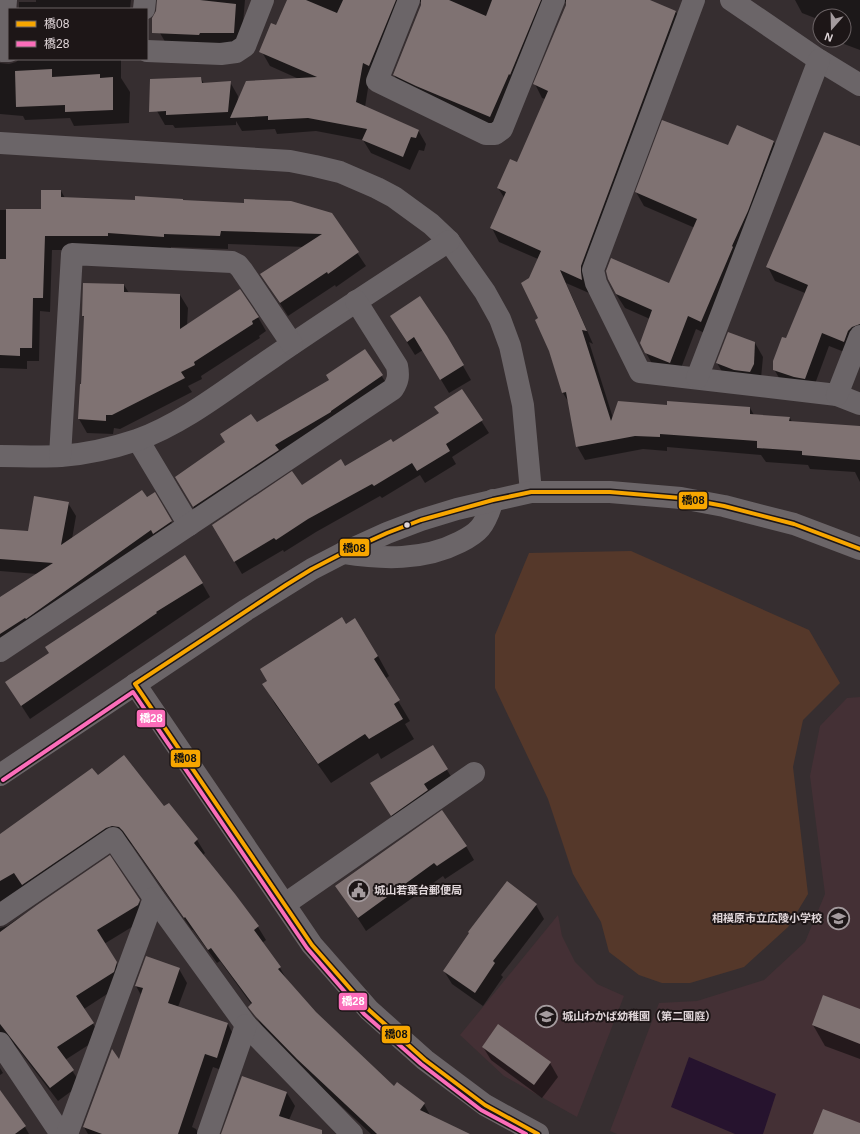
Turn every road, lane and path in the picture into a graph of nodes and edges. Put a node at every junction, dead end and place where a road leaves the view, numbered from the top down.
1 (6, 0) edge
2 (263, 0) edge
3 (409, 0) edge
4 (554, 0) edge
5 (694, 0) edge
6 (731, 0) edge
7 (759, 8) edge
8 (8, 51) edge
9 (148, 51) edge
10 (819, 60) junction
11 (860, 85) edge
12 (0, 143) edge
13 (449, 242) junction
14 (356, 302) junction
15 (860, 336) edge
16 (292, 344) junction
17 (697, 378) junction
18 (837, 395) junction
19 (860, 404) edge
20 (138, 440) junction
21 (0, 456) edge
22 (60, 456) junction
23 (531, 492) junction
24 (493, 500) junction
25 (189, 524) junction
26 (860, 549) edge
27 (343, 553) junction
28 (0, 651) edge
29 (135, 684) junction
30 (474, 773) dead end
31 (0, 775) edge
32 (154, 898) junction
33 (285, 904) junction
34 (0, 915) edge
35 (246, 1025) junction
36 (0, 1043) edge
37 (8, 1072) edge
38 (62, 1134) edge
39 (67, 1134) edge
40 (208, 1134) edge
41 (351, 1134) edge
42 (538, 1134) edge

1 - 8 street
2 - 9 street
3 - 4 street
5 - 17 street
6 - 7 street
7 - 10 street
10 - 11 street
10 - 17 street
12 - 13 street
13 - 14 street
13 - 23 street
14 - 16 street
14 - 25 street
15 - 18 street
16 - 20 street
16 - 22 street
17 - 18 street
18 - 19 street
20 - 22 street
20 - 25 street
21 - 22 street
23 - 24 street
23 - 26 street
24 - 27 street
24 - 27 street
25 - 28 street
27 - 29 street
29 - 31 street
29 - 33 street
30 - 33 street
32 - 34 street
32 - 35 street
32 - 39 street
33 - 42 street
35 - 40 street
35 - 41 street
36 - 37 street
37 - 38 street

